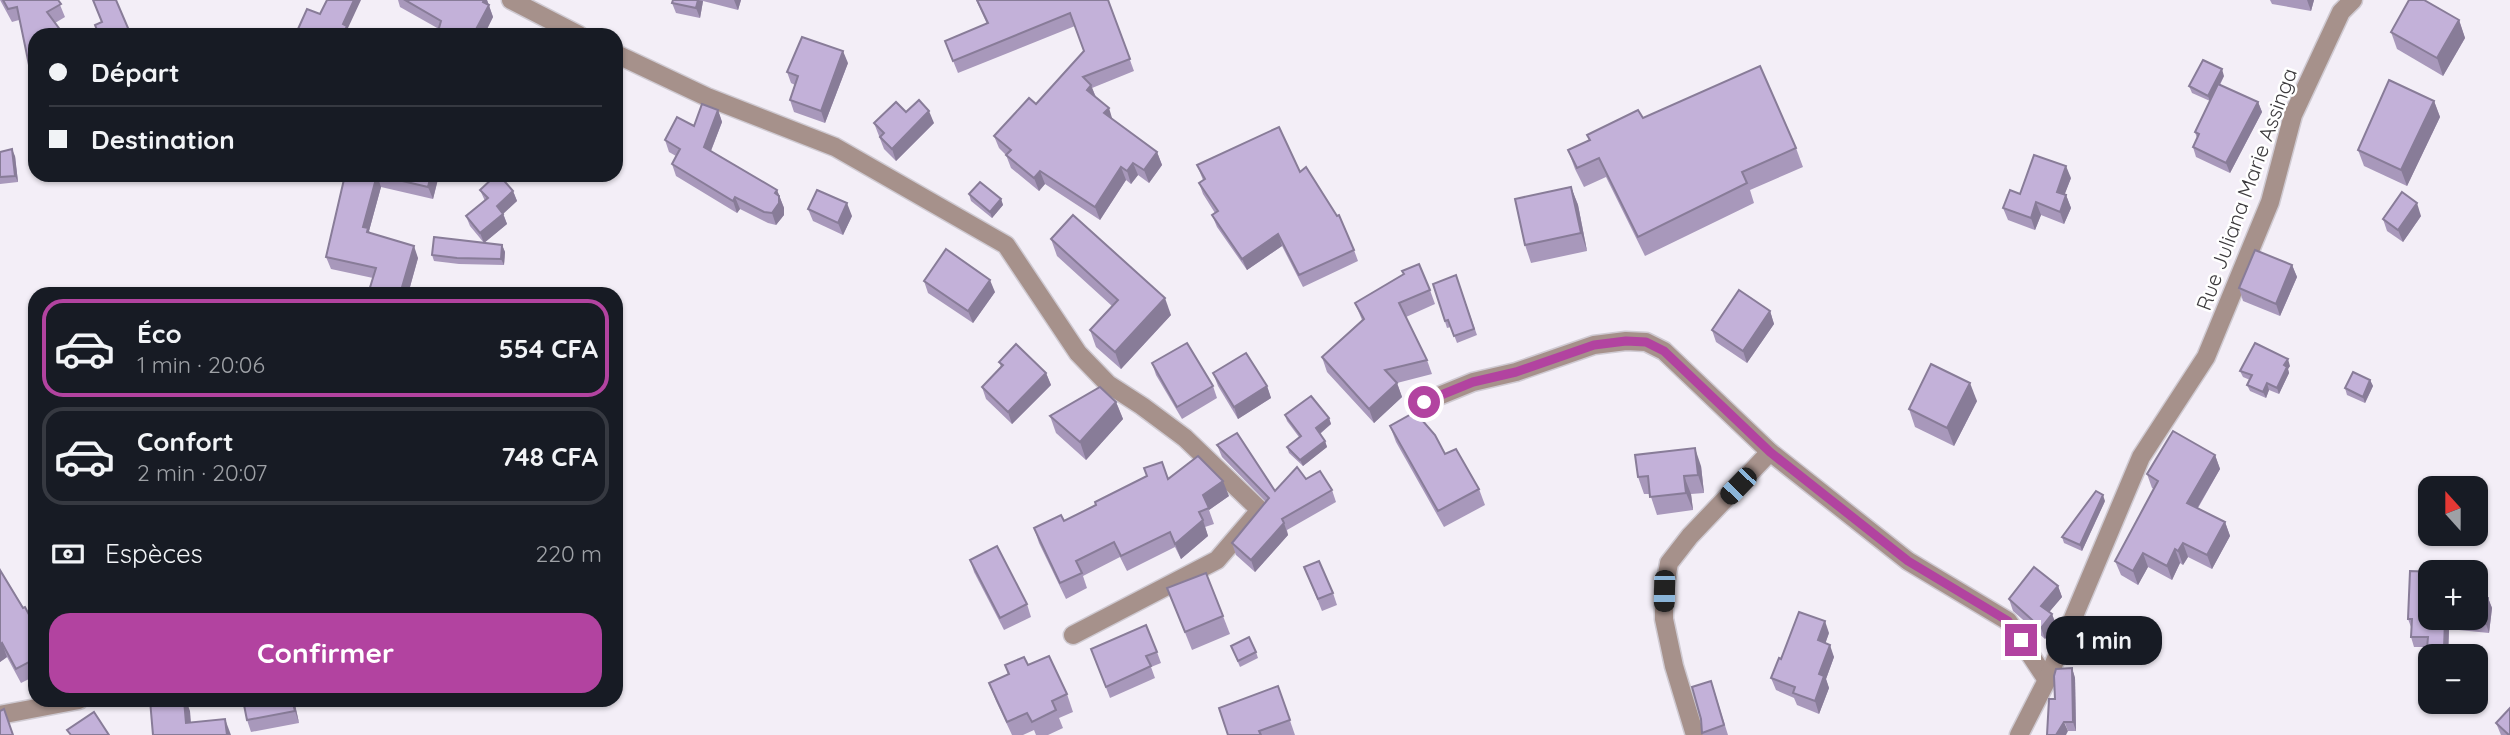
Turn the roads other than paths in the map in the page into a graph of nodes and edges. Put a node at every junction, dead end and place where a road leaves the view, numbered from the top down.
1 (511, 0) edge
2 (2353, 0) edge
3 (565, 28) edge
4 (623, 57) edge
5 (1424, 402) dead end
6 (1770, 452) junction
7 (1073, 635) dead end
8 (2047, 680) junction
9 (42, 707) edge
10 (0, 715) edge
11 (1695, 735) edge
12 (2019, 735) edge

1 - 3 street
2 - 8 street, Rue Juliana Marie Assinga
4 - 7 street
5 - 6 street
6 - 8 street
6 - 11 street
8 - 12 street, Rue Juliana Marie Assinga
9 - 10 street

